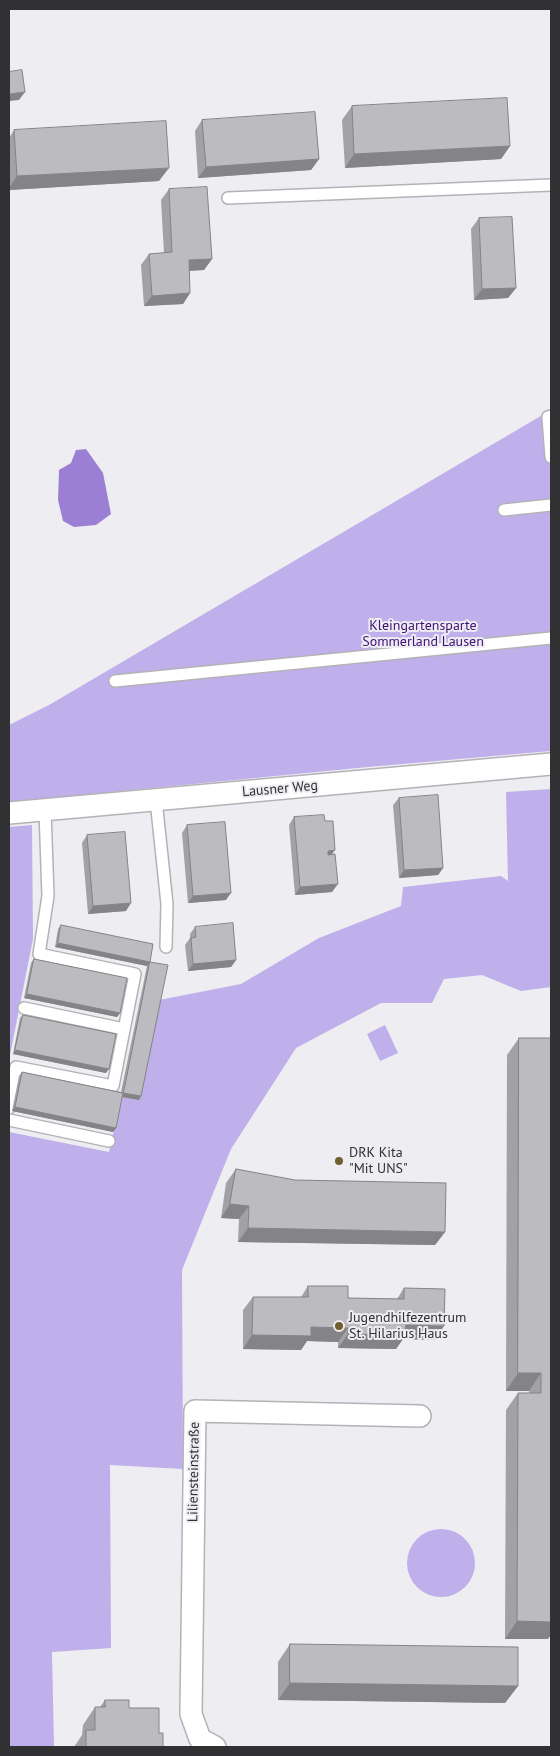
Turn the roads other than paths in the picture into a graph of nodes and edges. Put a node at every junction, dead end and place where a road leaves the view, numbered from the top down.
1 (551, 185) edge
2 (228, 198) dead end
3 (551, 416) edge
4 (551, 457) edge
5 (551, 505) edge
6 (504, 510) dead end
7 (551, 638) edge
8 (115, 681) dead end
9 (551, 764) edge
10 (156, 800) junction
11 (45, 810) junction
12 (9, 813) edge
13 (166, 947) dead end
14 (24, 1008) dead end
15 (124, 1029) junction
16 (9, 1108) edge
17 (9, 1120) edge
18 (109, 1140) dead end
19 (420, 1416) dead end
20 (215, 1747) edge

1 - 2 lane
3 - 4 lane
5 - 6 lane
7 - 8 lane
9 - 10 street, Lausner Weg
10 - 11 street, Lausner Weg
10 - 13 lane
11 - 12 street, Lausner Weg
11 - 15 lane
14 - 15 lane
15 - 16 lane
17 - 18 lane
19 - 20 street, Liliensteinstraße

